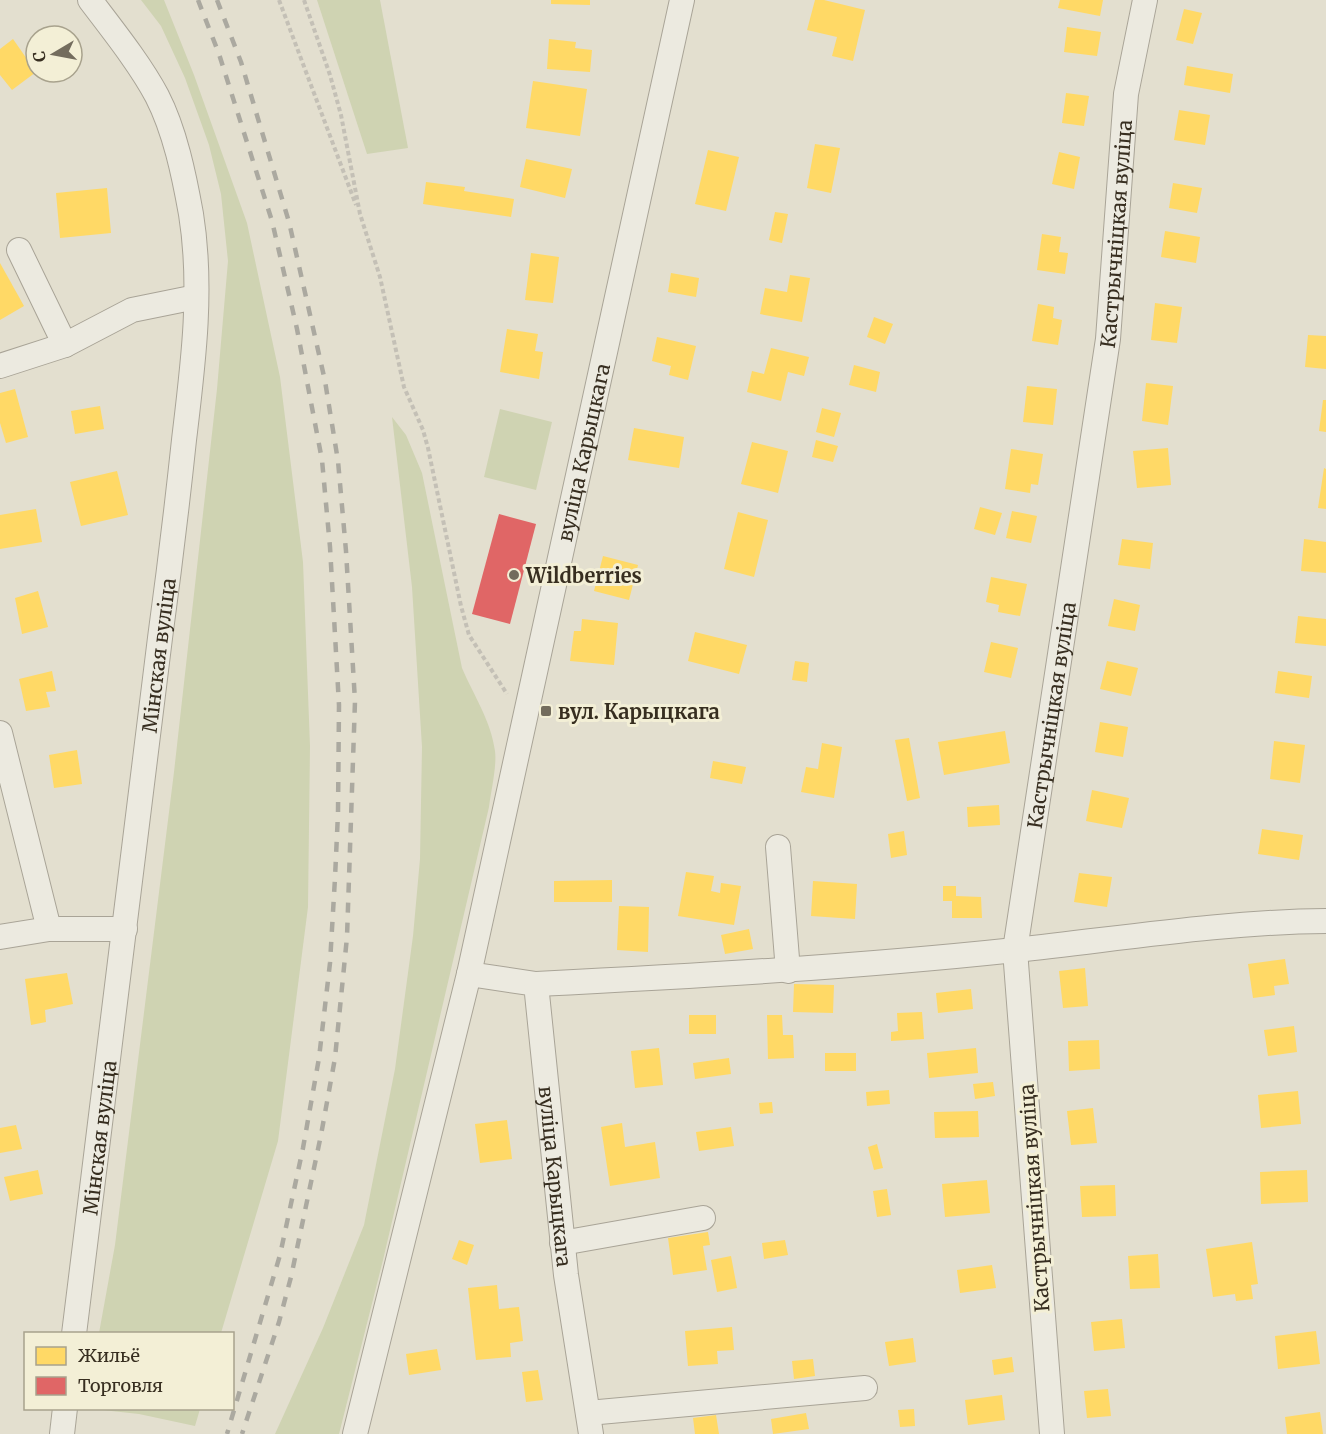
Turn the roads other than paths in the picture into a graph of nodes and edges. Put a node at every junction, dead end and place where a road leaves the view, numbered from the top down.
1 (90, 0) edge
2 (682, 0) edge
3 (1145, 0) edge
4 (19, 250) dead end
5 (196, 297) junction
6 (65, 345) junction
7 (0, 366) edge
8 (0, 733) edge
9 (778, 847) dead end
10 (1326, 921) edge
11 (49, 929) junction
12 (125, 929) junction
13 (0, 937) edge
14 (1015, 950) junction
15 (788, 971) junction
16 (469, 974) junction
17 (536, 984) junction
18 (703, 1218) dead end
19 (562, 1243) junction
20 (74, 1332) edge
21 (865, 1388) dead end
22 (65, 1410) edge
23 (589, 1423) edge
24 (62, 1434) edge
25 (355, 1434) edge
26 (1052, 1434) edge

1 - 5 street, Мінская вуліца
2 - 16 street, вуліца Карыцкага
3 - 14 street, Кастрычніцкая вуліца
4 - 6 street
5 - 6 street
5 - 12 street, Мінская вуліца
6 - 7 street
8 - 11 street
9 - 15 street
10 - 14 street
11 - 12 street
11 - 13 street
12 - 20 street, Мінская вуліца
14 - 15 street
14 - 26 street, Кастрычніцкая вуліца
15 - 17 street
16 - 17 street
16 - 25 street, вуліца Карыцкага
17 - 19 street, вуліца Карыцкага
18 - 19 street
19 - 23 street, вуліца Карыцкага
21 - 23 street
22 - 24 street

